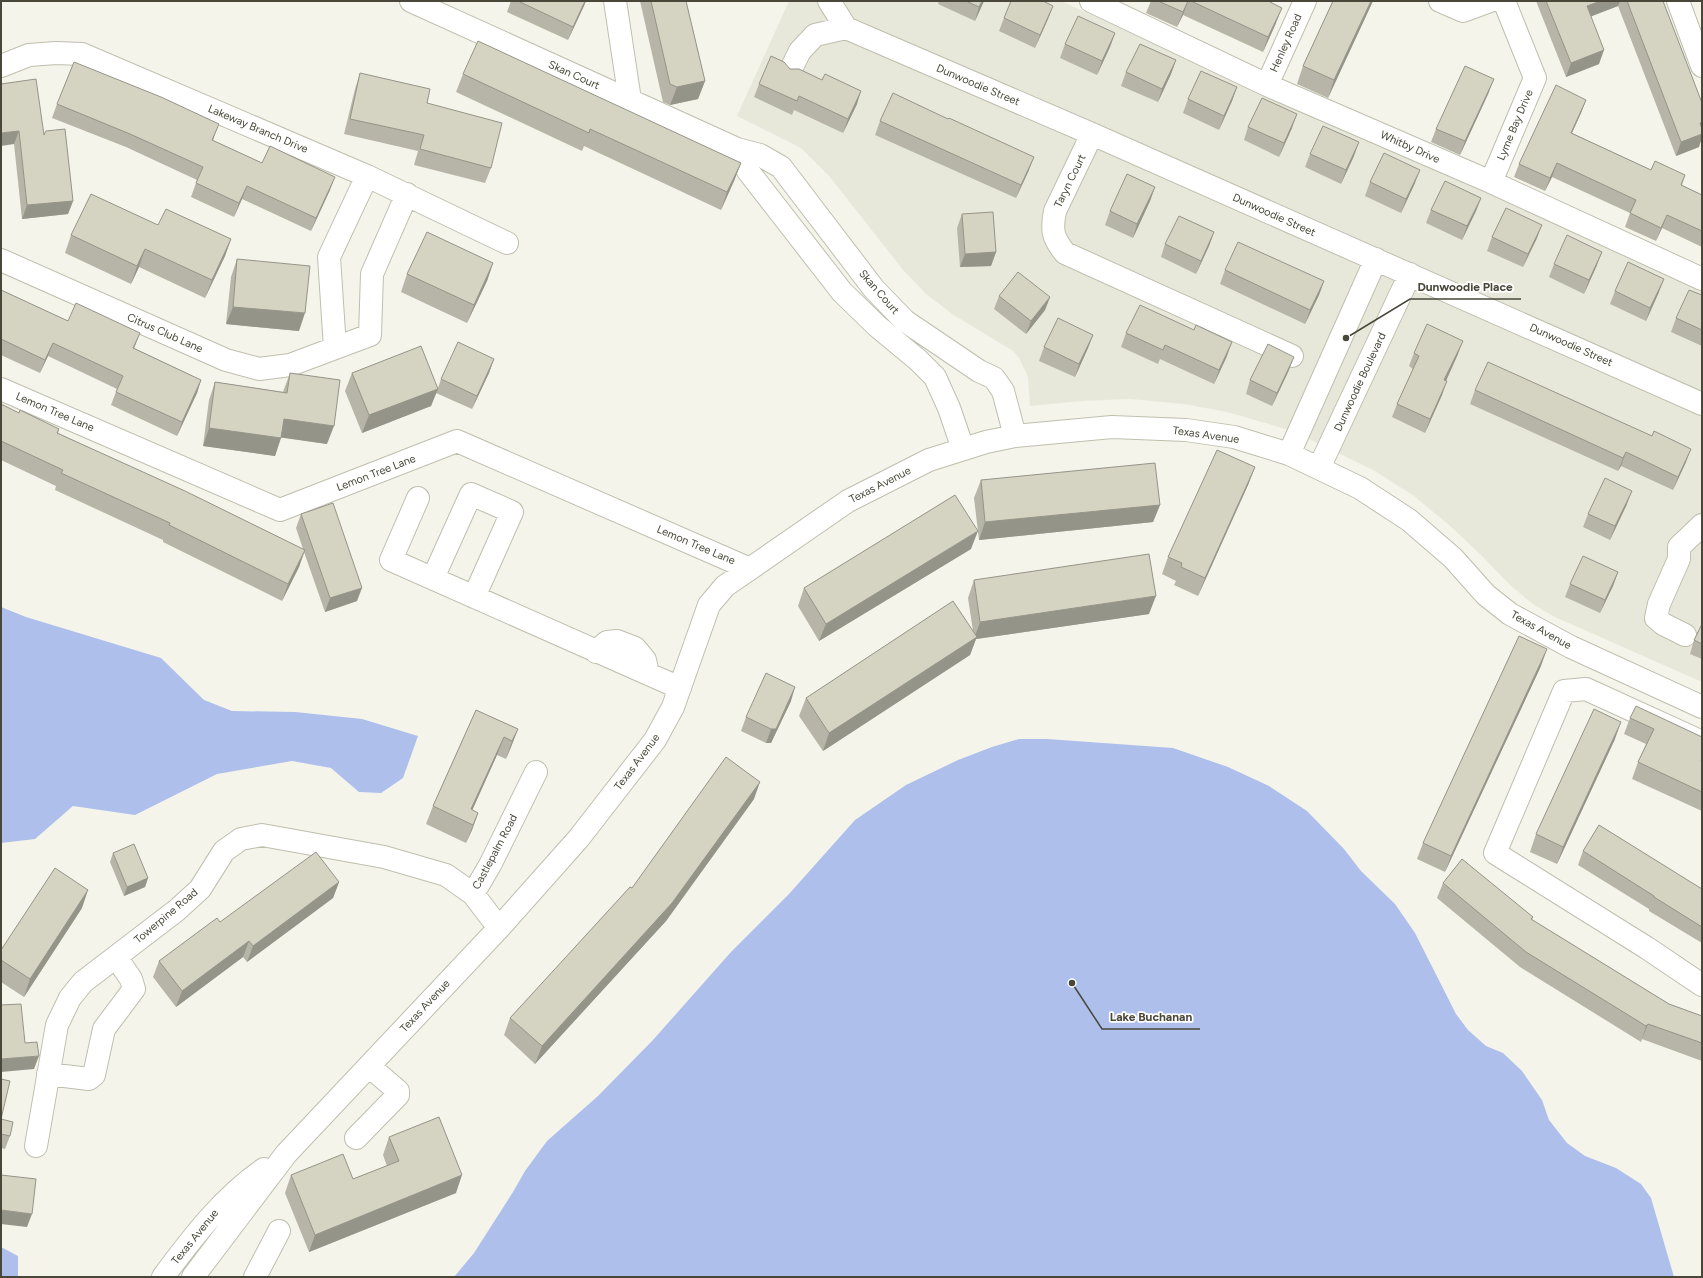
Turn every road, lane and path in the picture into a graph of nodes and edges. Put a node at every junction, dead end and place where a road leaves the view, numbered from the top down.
1 (615, 1) edge
2 (829, 1) edge
3 (1091, 1) edge
4 (1305, 1) edge
5 (1440, 1) edge
6 (1490, 1) edge
7 (1504, 1) edge
8 (1678, 1) edge
9 (424, 4) edge
10 (1120, 7) edge
11 (846, 28) junction
12 (1, 66) edge
13 (1702, 66) edge
14 (790, 71) edge
15 (1267, 84) junction
16 (630, 100) junction
17 (1092, 134) junction
18 (737, 149) junction
19 (367, 176) junction
20 (1491, 182) junction
21 (407, 194) junction
22 (507, 243) dead end
23 (1, 260) edge
24 (1376, 260) junction
25 (1410, 274) junction
26 (1702, 279) edge
27 (335, 348) junction
28 (1292, 356) edge
29 (1, 389) edge
30 (1702, 404) edge
31 (1015, 436) junction
32 (963, 449) junction
33 (1289, 454) junction
34 (1319, 468) junction
35 (418, 498) dead end
36 (1702, 525) edge
37 (750, 569) junction
38 (433, 578) junction
39 (474, 596) junction
40 (1685, 635) dead end
41 (680, 688) junction
42 (1702, 707) edge
43 (1702, 742) edge
44 (536, 772) dead end
45 (473, 894) junction
46 (499, 928) junction
47 (116, 957) junction
48 (1702, 985) edge
49 (369, 1066) junction
50 (48, 1074) junction
51 (356, 1138) dead end
52 (36, 1146) dead end
53 (286, 1154) junction
54 (279, 1231) dead end
55 (163, 1277) edge
56 (193, 1277) edge
57 (254, 1277) edge

1 - 16 street
2 - 11 street
3 - 10 street, Whitby Drive
4 - 15 street, Henley Road
5 - 6 street
7 - 20 street, Lyme Bay Drive
8 - 13 street
9 - 16 street, Skan Court
10 - 15 street, Whitby Drive
11 - 14 street
11 - 17 street, Dunwoodie Street
12 - 19 street, Lakeway Branch Drive
15 - 20 street, Whitby Drive
16 - 18 street, Skan Court
17 - 24 street, Dunwoodie Street
17 - 28 street, Taryn Court
18 - 31 street, Skan Court
18 - 32 street, Skan Court
19 - 21 street, Lakeway Branch Drive
19 - 27 street
20 - 26 street, Whitby Drive
21 - 22 street, Lakeway Branch Drive
21 - 27 street, Citrus Club Lane
23 - 27 street, Citrus Club Lane
24 - 25 street, Dunwoodie Street
24 - 33 street
25 - 30 street, Dunwoodie Street
25 - 34 street, Dunwoodie Boulevard
29 - 37 street, Lemon Tree Lane
31 - 32 street, Texas Avenue
31 - 33 street, Texas Avenue
32 - 37 street, Texas Avenue
33 - 34 street, Texas Avenue
34 - 42 street, Texas Avenue
35 - 38 street
36 - 40 street
37 - 41 street, Texas Avenue
38 - 39 street
38 - 39 street
39 - 41 street
41 - 46 street, Texas Avenue
43 - 48 street
44 - 45 street, Castlepalm Road
45 - 46 street, Castlepalm Road
45 - 47 street, Towerpine Road
46 - 49 street, Texas Avenue
47 - 50 street, Towerpine Road
47 - 50 street
49 - 51 street
49 - 53 street, Texas Avenue
50 - 52 street, Towerpine Road
53 - 55 street, Texas Avenue
53 - 56 street, Texas Avenue
54 - 57 street

